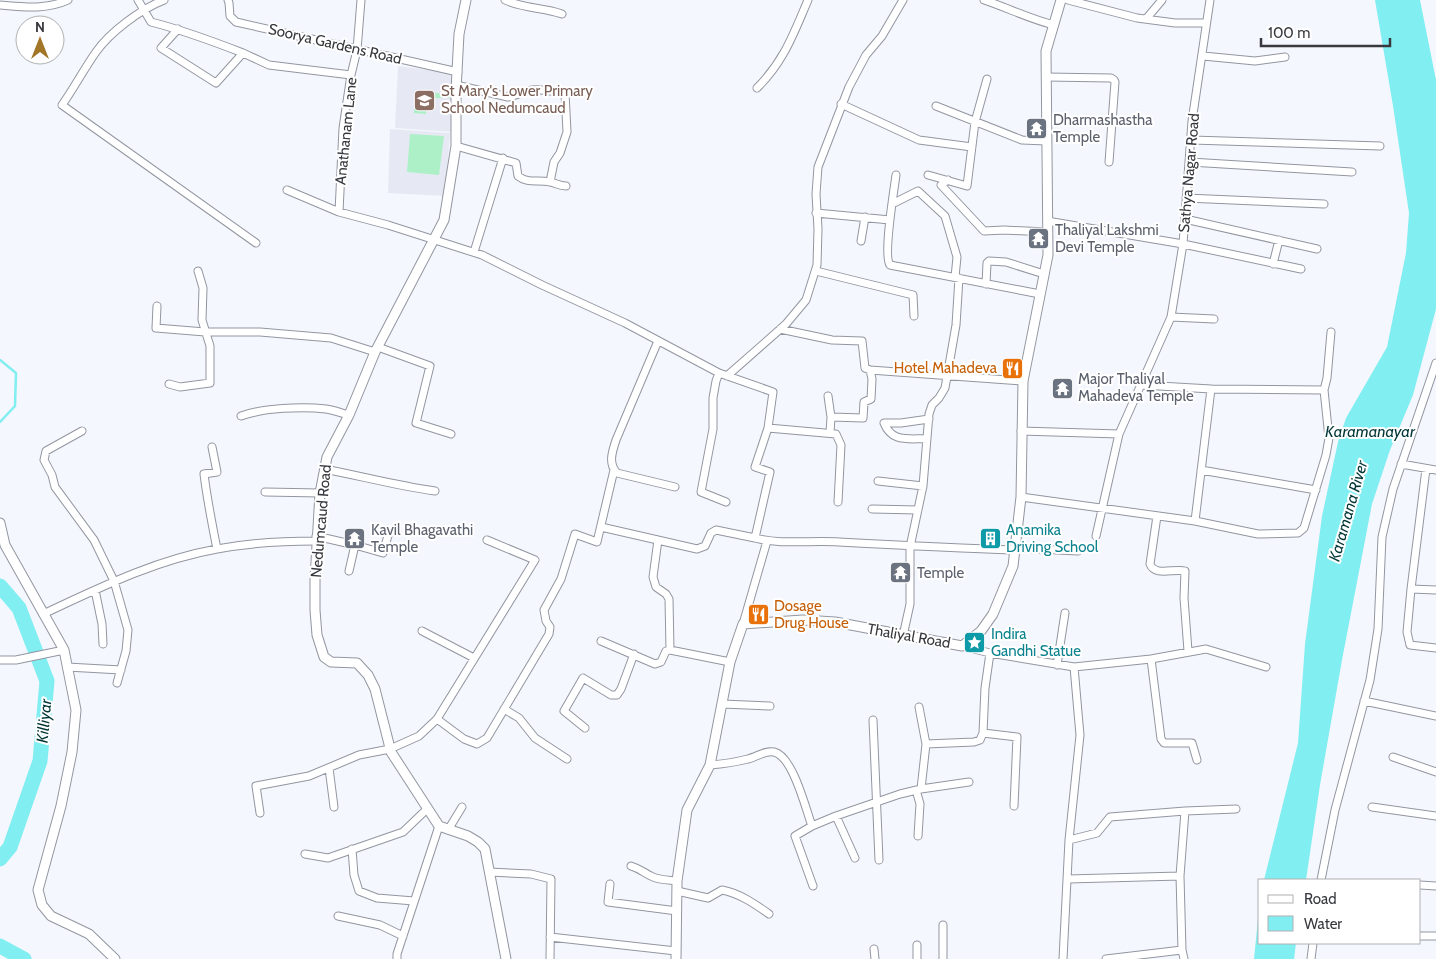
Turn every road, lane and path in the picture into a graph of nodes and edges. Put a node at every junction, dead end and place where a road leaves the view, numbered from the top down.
1 (68, 0) edge
2 (138, 0) edge
3 (164, 0) edge
4 (228, 0) edge
5 (362, 0) edge
6 (466, 0) edge
7 (505, 0) edge
8 (808, 0) edge
9 (903, 0) edge
10 (984, 0) edge
11 (1061, 0) edge
12 (1068, 0) edge
13 (1162, 0) edge
14 (1210, 0) edge
15 (0, 6) edge
16 (143, 11) junction
17 (562, 14) dead end
18 (1146, 19) junction
19 (1206, 23) junction
20 (1054, 25) junction
21 (178, 29) junction
22 (357, 50) junction
23 (243, 53) junction
24 (1203, 56) junction
25 (1285, 57) dead end
26 (458, 72) junction
27 (351, 75) junction
28 (1046, 77) junction
29 (987, 79) dead end
30 (456, 85) junction
31 (757, 88) dead end
32 (841, 104) junction
33 (936, 106) dead end
34 (975, 122) junction
35 (1192, 140) junction
36 (1046, 141) junction
37 (456, 146) junction
38 (1380, 146) dead end
39 (972, 147) junction
40 (503, 158) junction
41 (1109, 162) dead end
42 (1190, 162) junction
43 (1352, 172) dead end
44 (928, 174) dead end
45 (896, 175) dead end
46 (948, 180) junction
47 (550, 182) junction
48 (566, 186) dead end
49 (287, 190) dead end
50 (1186, 198) junction
51 (892, 204) junction
52 (1324, 204) dead end
53 (339, 212) junction
54 (816, 213) junction
55 (864, 217) junction
56 (1184, 219) junction
57 (890, 220) junction
58 (1047, 221) junction
59 (1047, 232) junction
60 (434, 240) junction
61 (1279, 240) junction
62 (861, 242) dead end
63 (256, 243) dead end
64 (1183, 244) junction
65 (1317, 249) dead end
66 (474, 252) junction
67 (1273, 264) junction
68 (1300, 269) dead end
69 (198, 271) dead end
70 (816, 271) junction
71 (1044, 274) junction
72 (957, 278) junction
73 (986, 284) junction
74 (1040, 294) junction
75 (156, 306) dead end
76 (914, 316) dead end
77 (1171, 317) junction
78 (1214, 319) dead end
79 (780, 329) junction
80 (205, 332) junction
81 (1331, 332) dead end
82 (658, 341) junction
83 (376, 350) junction
84 (1436, 363) edge
85 (870, 370) junction
86 (719, 373) junction
87 (727, 376) junction
88 (947, 377) junction
89 (1023, 381) junction
90 (169, 384) dead end
91 (1142, 384) junction
92 (1211, 389) junction
93 (1324, 390) junction
94 (828, 396) dead end
95 (349, 415) junction
96 (241, 416) dead end
97 (831, 417) junction
98 (929, 418) junction
99 (768, 428) junction
100 (82, 431) dead end
101 (1021, 431) junction
102 (830, 433) junction
103 (451, 434) dead end
104 (1119, 434) junction
105 (927, 439) junction
106 (212, 447) dead end
107 (1401, 464) junction
108 (324, 469) junction
109 (1426, 469) junction
110 (614, 470) junction
111 (1201, 470) junction
112 (1436, 470) edge
113 (878, 480) dead end
114 (923, 486) junction
115 (674, 487) dead end
116 (1316, 490) junction
117 (435, 491) dead end
118 (265, 492) dead end
119 (320, 493) junction
120 (1021, 497) junction
121 (726, 502) dead end
122 (838, 502) dead end
123 (872, 509) dead end
124 (1102, 509) junction
125 (918, 510) junction
126 (1157, 516) junction
127 (1195, 521) junction
128 (0, 524) edge
129 (601, 527) junction
130 (389, 532) dead end
131 (1096, 536) dead end
132 (755, 538) junction
133 (316, 539) junction
134 (486, 540) dead end
135 (658, 540) junction
136 (767, 541) junction
137 (355, 545) junction
138 (910, 547) junction
139 (217, 549) junction
140 (1015, 549) junction
141 (1078, 550) dead end
142 (349, 571) dead end
143 (114, 581) junction
144 (1411, 589) junction
145 (94, 590) junction
146 (1436, 590) edge
147 (1065, 613) dead end
148 (43, 614) junction
149 (743, 624) junction
150 (422, 630) dead end
151 (903, 636) junction
152 (601, 641) dead end
153 (103, 644) dead end
154 (962, 646) junction
155 (1436, 648) edge
156 (64, 650) junction
157 (670, 650) junction
158 (1188, 652) junction
159 (990, 653) junction
160 (634, 654) junction
161 (474, 658) junction
162 (1152, 659) junction
163 (0, 660) edge
164 (730, 662) junction
165 (1057, 665) junction
166 (67, 667) junction
167 (1074, 667) junction
168 (1266, 667) dead end
169 (121, 670) junction
170 (117, 683) dead end
171 (1364, 700) junction
172 (722, 704) junction
173 (770, 706) dead end
174 (919, 707) dead end
175 (504, 709) junction
176 (1436, 716) edge
177 (437, 719) junction
178 (873, 720) dead end
179 (586, 728) dead end
180 (983, 733) junction
181 (926, 744) junction
182 (390, 749) junction
183 (1393, 757) dead end
184 (567, 759) dead end
185 (1197, 760) dead end
186 (710, 766) junction
187 (329, 768) junction
188 (1436, 772) edge
189 (969, 782) dead end
190 (918, 789) junction
191 (877, 803) junction
192 (1014, 806) dead end
193 (334, 807) dead end
194 (462, 807) dead end
195 (1372, 808) dead end
196 (427, 809) junction
197 (1236, 809) dead end
198 (1185, 811) junction
199 (260, 813) dead end
200 (836, 816) junction
201 (1436, 816) edge
202 (438, 826) junction
203 (812, 826) junction
204 (448, 830) junction
205 (918, 836) dead end
206 (1069, 840) junction
207 (352, 849) junction
208 (305, 854) dead end
209 (855, 858) dead end
210 (879, 860) dead end
211 (631, 866) dead end
212 (489, 872) junction
213 (1180, 876) junction
214 (1068, 879) junction
215 (1321, 879) edge
216 (610, 884) dead end
217 (1421, 885) edge
218 (677, 886) junction
219 (813, 886) dead end
220 (1436, 886) edge
221 (414, 902) junction
222 (677, 911) junction
223 (768, 914) dead end
224 (338, 916) dead end
225 (943, 925) dead end
226 (403, 936) junction
227 (1421, 936) edge
228 (1436, 936) edge
229 (550, 937) junction
230 (1312, 944) edge
231 (917, 945) dead end
232 (874, 949) dead end
233 (1182, 950) junction
234 (676, 955) edge
235 (115, 959) edge
236 (397, 959) edge
237 (506, 959) edge
238 (550, 959) edge
239 (874, 959) edge
240 (917, 959) edge
241 (943, 959) edge
242 (1063, 959) edge
243 (1106, 959) edge
244 (1184, 959) edge
245 (1311, 959) edge

1 - 15 street
2 - 16 street
3 - 16 street
4 - 22 street, Soorya Gardens Road
5 - 22 street, Anathanam Lane
6 - 26 street, Nedumcaud Road
7 - 17 street
8 - 31 street
9 - 32 street
10 - 20 street
11 - 20 street, Thaliyal Road
12 - 18 street
13 - 18 street
14 - 19 street, Sathya Nagar Road
16 - 21 street
16 - 63 street
18 - 19 street
19 - 24 street, Sathya Nagar Road
20 - 28 street, Thaliyal Road
21 - 23 street
21 - 23 street
22 - 26 street, Soorya Gardens Road
22 - 27 street, Anathanam Lane
23 - 27 street
24 - 25 street
24 - 35 street, Sathya Nagar Road
26 - 30 street, Nedumcaud Road
27 - 53 street, Anathanam Lane
28 - 36 street, Thaliyal Road
28 - 41 street
29 - 34 street
30 - 37 street, Nedumcaud Road
30 - 47 street
32 - 39 street
32 - 54 street
33 - 34 street
34 - 36 street
34 - 39 street
35 - 38 street
35 - 42 street, Sathya Nagar Road
36 - 58 street, Thaliyal Road
37 - 40 street
37 - 60 street, Nedumcaud Road
39 - 46 street
40 - 47 street
40 - 66 street
42 - 43 street
42 - 50 street, Sathya Nagar Road
44 - 46 street
45 - 51 street
46 - 59 street
47 - 48 street
49 - 53 street
50 - 52 street
50 - 56 street, Sathya Nagar Road
51 - 57 street
51 - 72 street
53 - 60 street
54 - 55 street
54 - 70 street
55 - 57 street
55 - 62 street
56 - 61 street
56 - 64 street, Sathya Nagar Road
57 - 72 street
58 - 59 street, Thaliyal Road
58 - 64 street, Sathya Nagar Road
59 - 71 street, Thaliyal Road
60 - 66 street
60 - 83 street, Nedumcaud Road
61 - 65 street
61 - 67 street
64 - 67 street
64 - 77 street
66 - 82 street
67 - 68 street
69 - 80 street
70 - 76 street
70 - 79 street
71 - 73 street
71 - 74 street, Thaliyal Road
72 - 73 street
72 - 88 street
73 - 74 street
74 - 89 street, Thaliyal Road
75 - 80 street
77 - 78 street
77 - 91 street
79 - 85 street
79 - 87 street
80 - 83 street
80 - 90 street
81 - 93 street
82 - 86 street
82 - 110 street
83 - 95 street, Nedumcaud Road
83 - 103 street
84 - 107 street
85 - 88 street
85 - 97 street
86 - 87 street
86 - 121 street
87 - 99 street
88 - 89 street
88 - 98 street
89 - 101 street, Thaliyal Road
91 - 92 street
91 - 104 street
92 - 93 street
92 - 111 street
93 - 116 street
94 - 97 street
95 - 96 street
95 - 108 street, Nedumcaud Road
97 - 102 street
98 - 105 street
98 - 105 street
99 - 102 street
99 - 132 street
100 - 143 street
101 - 104 street
101 - 120 street, Thaliyal Road
102 - 122 street
104 - 124 street
105 - 114 street
106 - 139 street
107 - 109 street
107 - 171 street
108 - 117 street
108 - 119 street, Nedumcaud Road
109 - 112 street
109 - 144 street
110 - 115 street
110 - 129 street
111 - 116 street
111 - 127 street
113 - 114 street
114 - 125 street
116 - 127 street
118 - 119 street
119 - 133 street, Nedumcaud Road
120 - 124 street
120 - 140 street, Thaliyal Road
123 - 125 street
124 - 126 street
124 - 131 street
125 - 138 street
126 - 127 street
126 - 158 street
128 - 148 street
129 - 135 street
129 - 175 street
130 - 137 street
132 - 135 street
132 - 136 street
133 - 137 street
133 - 139 street
133 - 182 street, Nedumcaud Road
134 - 161 street
135 - 157 street
136 - 138 street
136 - 149 street
137 - 142 street
138 - 140 street
138 - 151 street
139 - 143 street
140 - 141 street
140 - 154 street, Thaliyal Road
143 - 145 street
143 - 169 street
144 - 146 street
144 - 155 street
145 - 148 street
145 - 153 street
147 - 165 street
148 - 156 street
149 - 151 street, Thaliyal Road
149 - 164 street
150 - 161 street
151 - 154 street, Thaliyal Road
152 - 160 street
154 - 159 street
156 - 163 street
156 - 166 street
157 - 160 street
157 - 164 street
158 - 162 street
158 - 168 street
159 - 165 street
159 - 180 street
160 - 179 street
161 - 177 street
162 - 167 street
162 - 185 street
164 - 172 street
165 - 167 street
166 - 169 street
166 - 235 street
167 - 206 street
169 - 170 street
171 - 176 street
171 - 215 street
172 - 173 street
172 - 186 street
174 - 181 street
175 - 177 street
175 - 184 street
177 - 182 street
178 - 191 street
180 - 181 street
180 - 192 street
181 - 190 street
182 - 187 street
182 - 196 street, Nedumcaud Road
183 - 188 street
186 - 203 street
186 - 218 street
187 - 193 street
187 - 199 street
189 - 190 street
190 - 191 street
190 - 205 street
191 - 200 street
191 - 210 street
194 - 204 street
195 - 201 street
196 - 202 street, Nedumcaud Road
196 - 207 street
197 - 198 street
198 - 206 street
198 - 213 street
200 - 203 street
200 - 209 street
202 - 204 street
202 - 221 street
203 - 219 street
204 - 212 street
206 - 214 street
207 - 208 street
207 - 221 street
211 - 218 street
212 - 229 street
212 - 237 street
213 - 214 street
213 - 233 street
214 - 242 street
216 - 222 street
217 - 220 street
218 - 222 street
218 - 223 street
221 - 226 street
222 - 234 street
224 - 226 street
225 - 241 street
226 - 236 street
227 - 228 street
229 - 234 street
229 - 238 street
230 - 245 street
231 - 240 street
232 - 239 street
233 - 243 street
233 - 244 street

